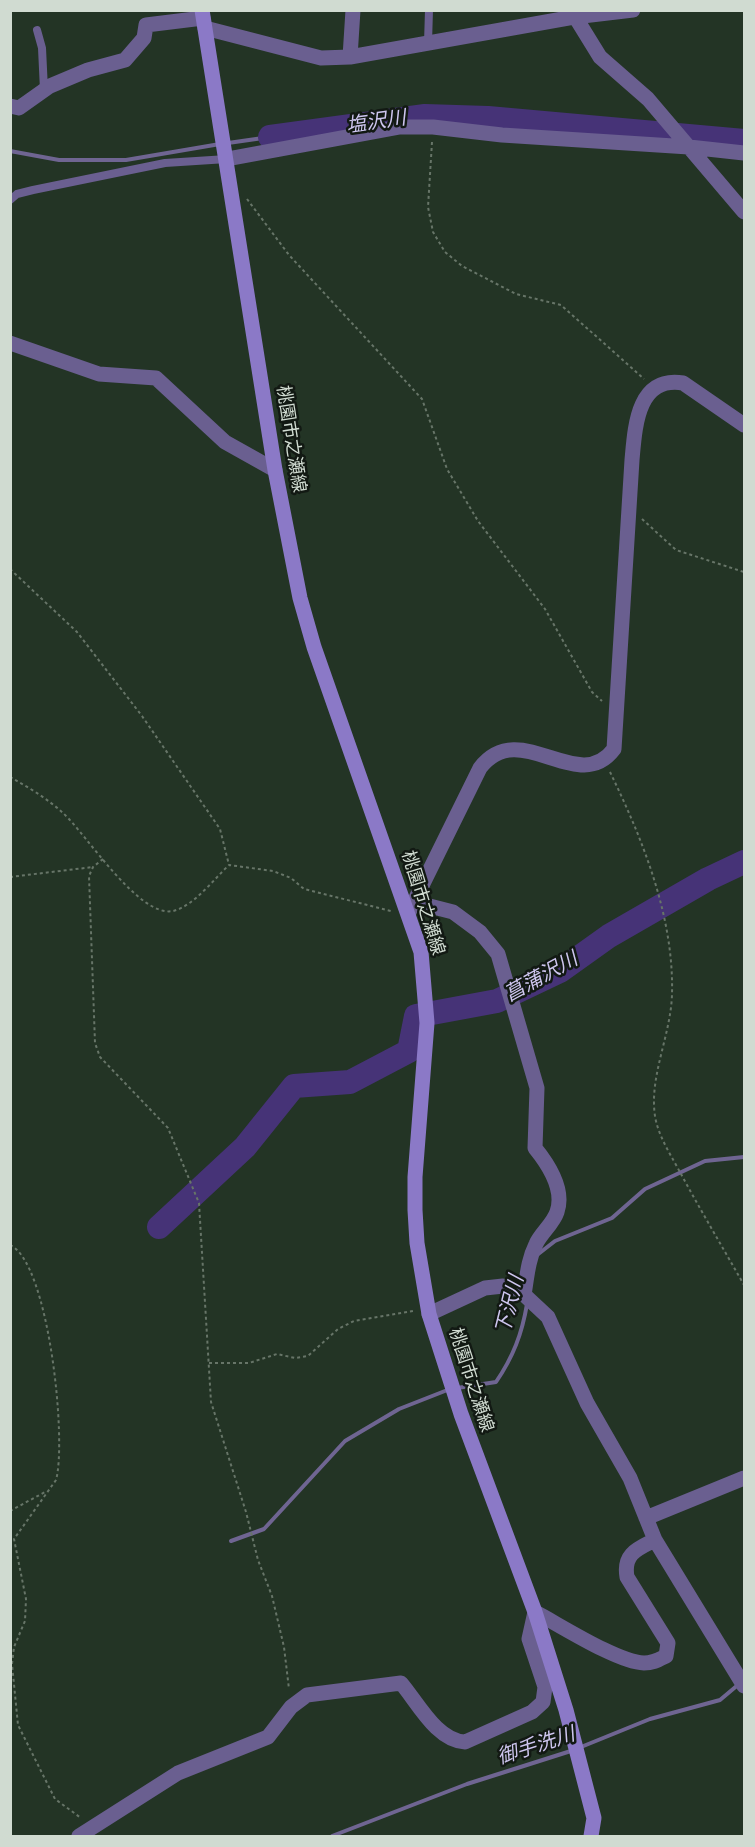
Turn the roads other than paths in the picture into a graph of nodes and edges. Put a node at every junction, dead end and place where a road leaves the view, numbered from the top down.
1 (353, 10) edge
2 (429, 10) edge
3 (633, 10) edge
4 (572, 14) edge
5 (144, 18) edge
6 (203, 19) edge
7 (37, 30) dead end
8 (428, 43) junction
9 (350, 57) junction
10 (44, 90) junction
11 (10, 106) edge
12 (689, 146) junction
13 (744, 153) edge
14 (227, 158) junction
15 (10, 200) edge
16 (744, 212) edge
17 (10, 343) edge
18 (744, 424) edge
19 (275, 471) junction
20 (411, 910) junction
21 (525, 1295) junction
22 (428, 1311) junction
23 (744, 1478) edge
24 (646, 1518) junction
25 (655, 1540) junction
26 (535, 1612) junction
27 (744, 1686) edge
28 (79, 1836) edge
29 (591, 1836) edge

1 - 9 street
2 - 8 lane
3 - 4 street
4 - 8 street
4 - 12 street
5 - 6 street
5 - 10 street
6 - 9 street
6 - 14 main road, 桃園市之瀬線
7 - 10 lane
8 - 9 street
10 - 11 street
12 - 13 street
12 - 14 street
12 - 16 street
14 - 15 lane
14 - 19 main road, 桃園市之瀬線
17 - 19 street
18 - 20 street
19 - 20 main road, 桃園市之瀬線
20 - 21 street
20 - 22 main road, 桃園市之瀬線
21 - 22 street
21 - 24 street
22 - 26 main road, 桃園市之瀬線
23 - 24 street
24 - 25 street
25 - 26 street
25 - 27 street
26 - 28 street
26 - 29 main road, 桃園市之瀬線

